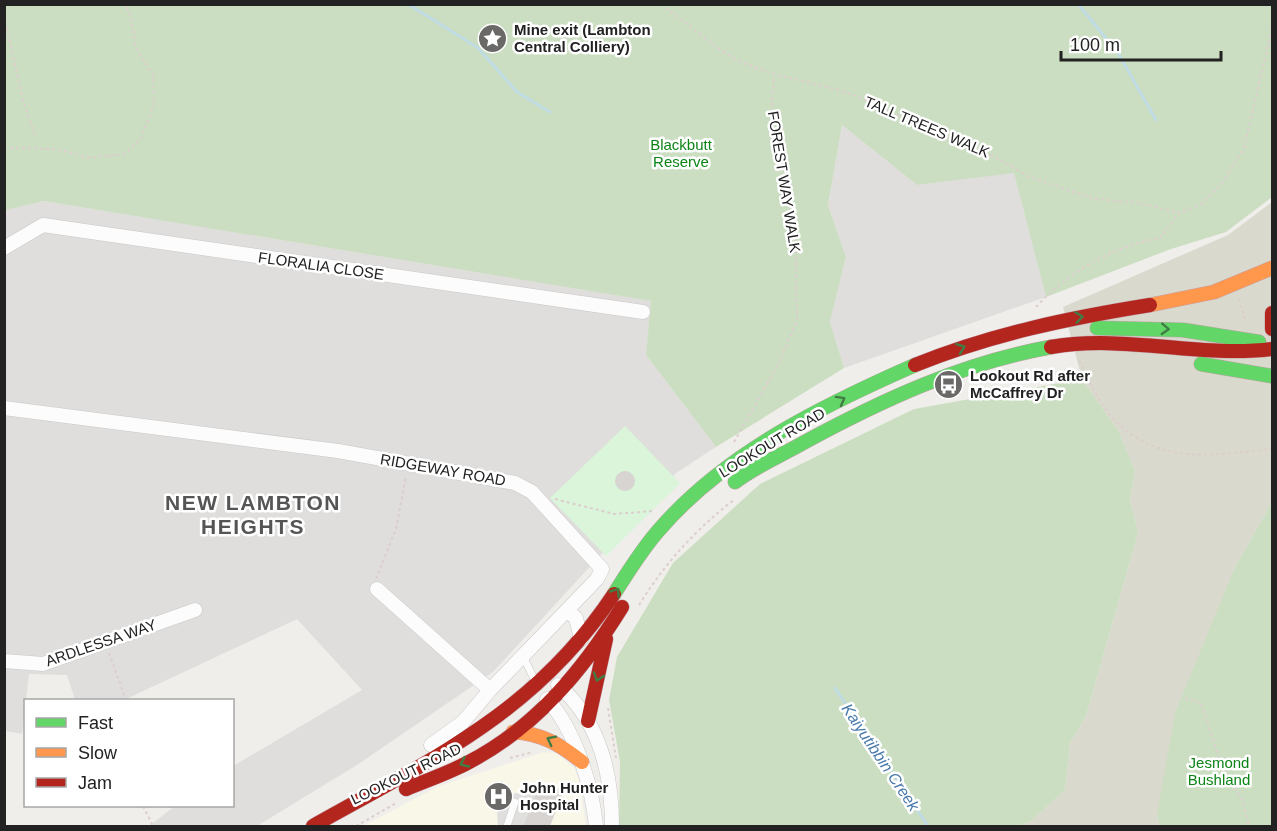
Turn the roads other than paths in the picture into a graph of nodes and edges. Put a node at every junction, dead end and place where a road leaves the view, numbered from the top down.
1 (4, 248) edge
2 (1272, 268) edge
3 (644, 312) dead end
4 (1272, 313) edge
5 (1272, 329) edge
6 (1001, 335) junction
7 (1116, 344) junction
8 (1272, 347) edge
9 (1272, 376) edge
10 (4, 408) edge
11 (722, 493) dead end
12 (380, 586) road end
13 (636, 586) dead end
14 (571, 607) junction
15 (195, 610) dead end
16 (600, 615) junction
17 (607, 633) junction
18 (581, 639) junction
19 (523, 656) junction
20 (4, 661) edge
21 (547, 676) junction
22 (536, 687) junction
23 (562, 689) junction
24 (490, 690) junction
25 (550, 701) junction
26 (537, 714) junction
27 (588, 721) junction
28 (513, 732) junction
29 (431, 745) dead end
30 (582, 762) junction
31 (515, 802) dead end
32 (314, 826) edge
33 (338, 826) edge
34 (507, 826) edge
35 (596, 826) edge
36 (612, 826) edge

1 - 3 street, FLORALIA CLOSE
6 -> 2 highway, LOOKOUT ROAD
4 - 5 highway
6 -> 8 highway
16 -> 6 highway, LOOKOUT ROAD
7 - 8 highway, LOOKOUT ROAD
7 - 9 highway
7 - 11 highway, LOOKOUT ROAD
10 - 14 street, RIDGEWAY ROAD
12 - 24 street
13 - 17 highway, LOOKOUT ROAD
14 - 16 street
14 - 18 street
14 - 19 street, RIDGEWAY ROAD
15 - 20 street, ARDLESSA WAY
16 - 18 highway, LOOKOUT ROAD
17 - 23 highway, LOOKOUT ROAD
17 -> 27 highway
18 - 21 highway, LOOKOUT ROAD
19 - 22 lane
19 - 24 street, RIDGEWAY ROAD
21 - 22 highway, LOOKOUT ROAD
21 - 23 street
22 - 25 street
22 - 26 lane
22 - 32 highway, LOOKOUT ROAD
23 - 25 highway, LOOKOUT ROAD
23 - 27 street
24 - 29 street, RIDGEWAY ROAD
25 - 26 highway, LOOKOUT ROAD
25 - 30 street
26 - 28 highway, LOOKOUT ROAD
27 - 36 street
30 -> 28 highway
28 -> 33 highway, LOOKOUT ROAD
30 - 35 street
31 - 34 lane

